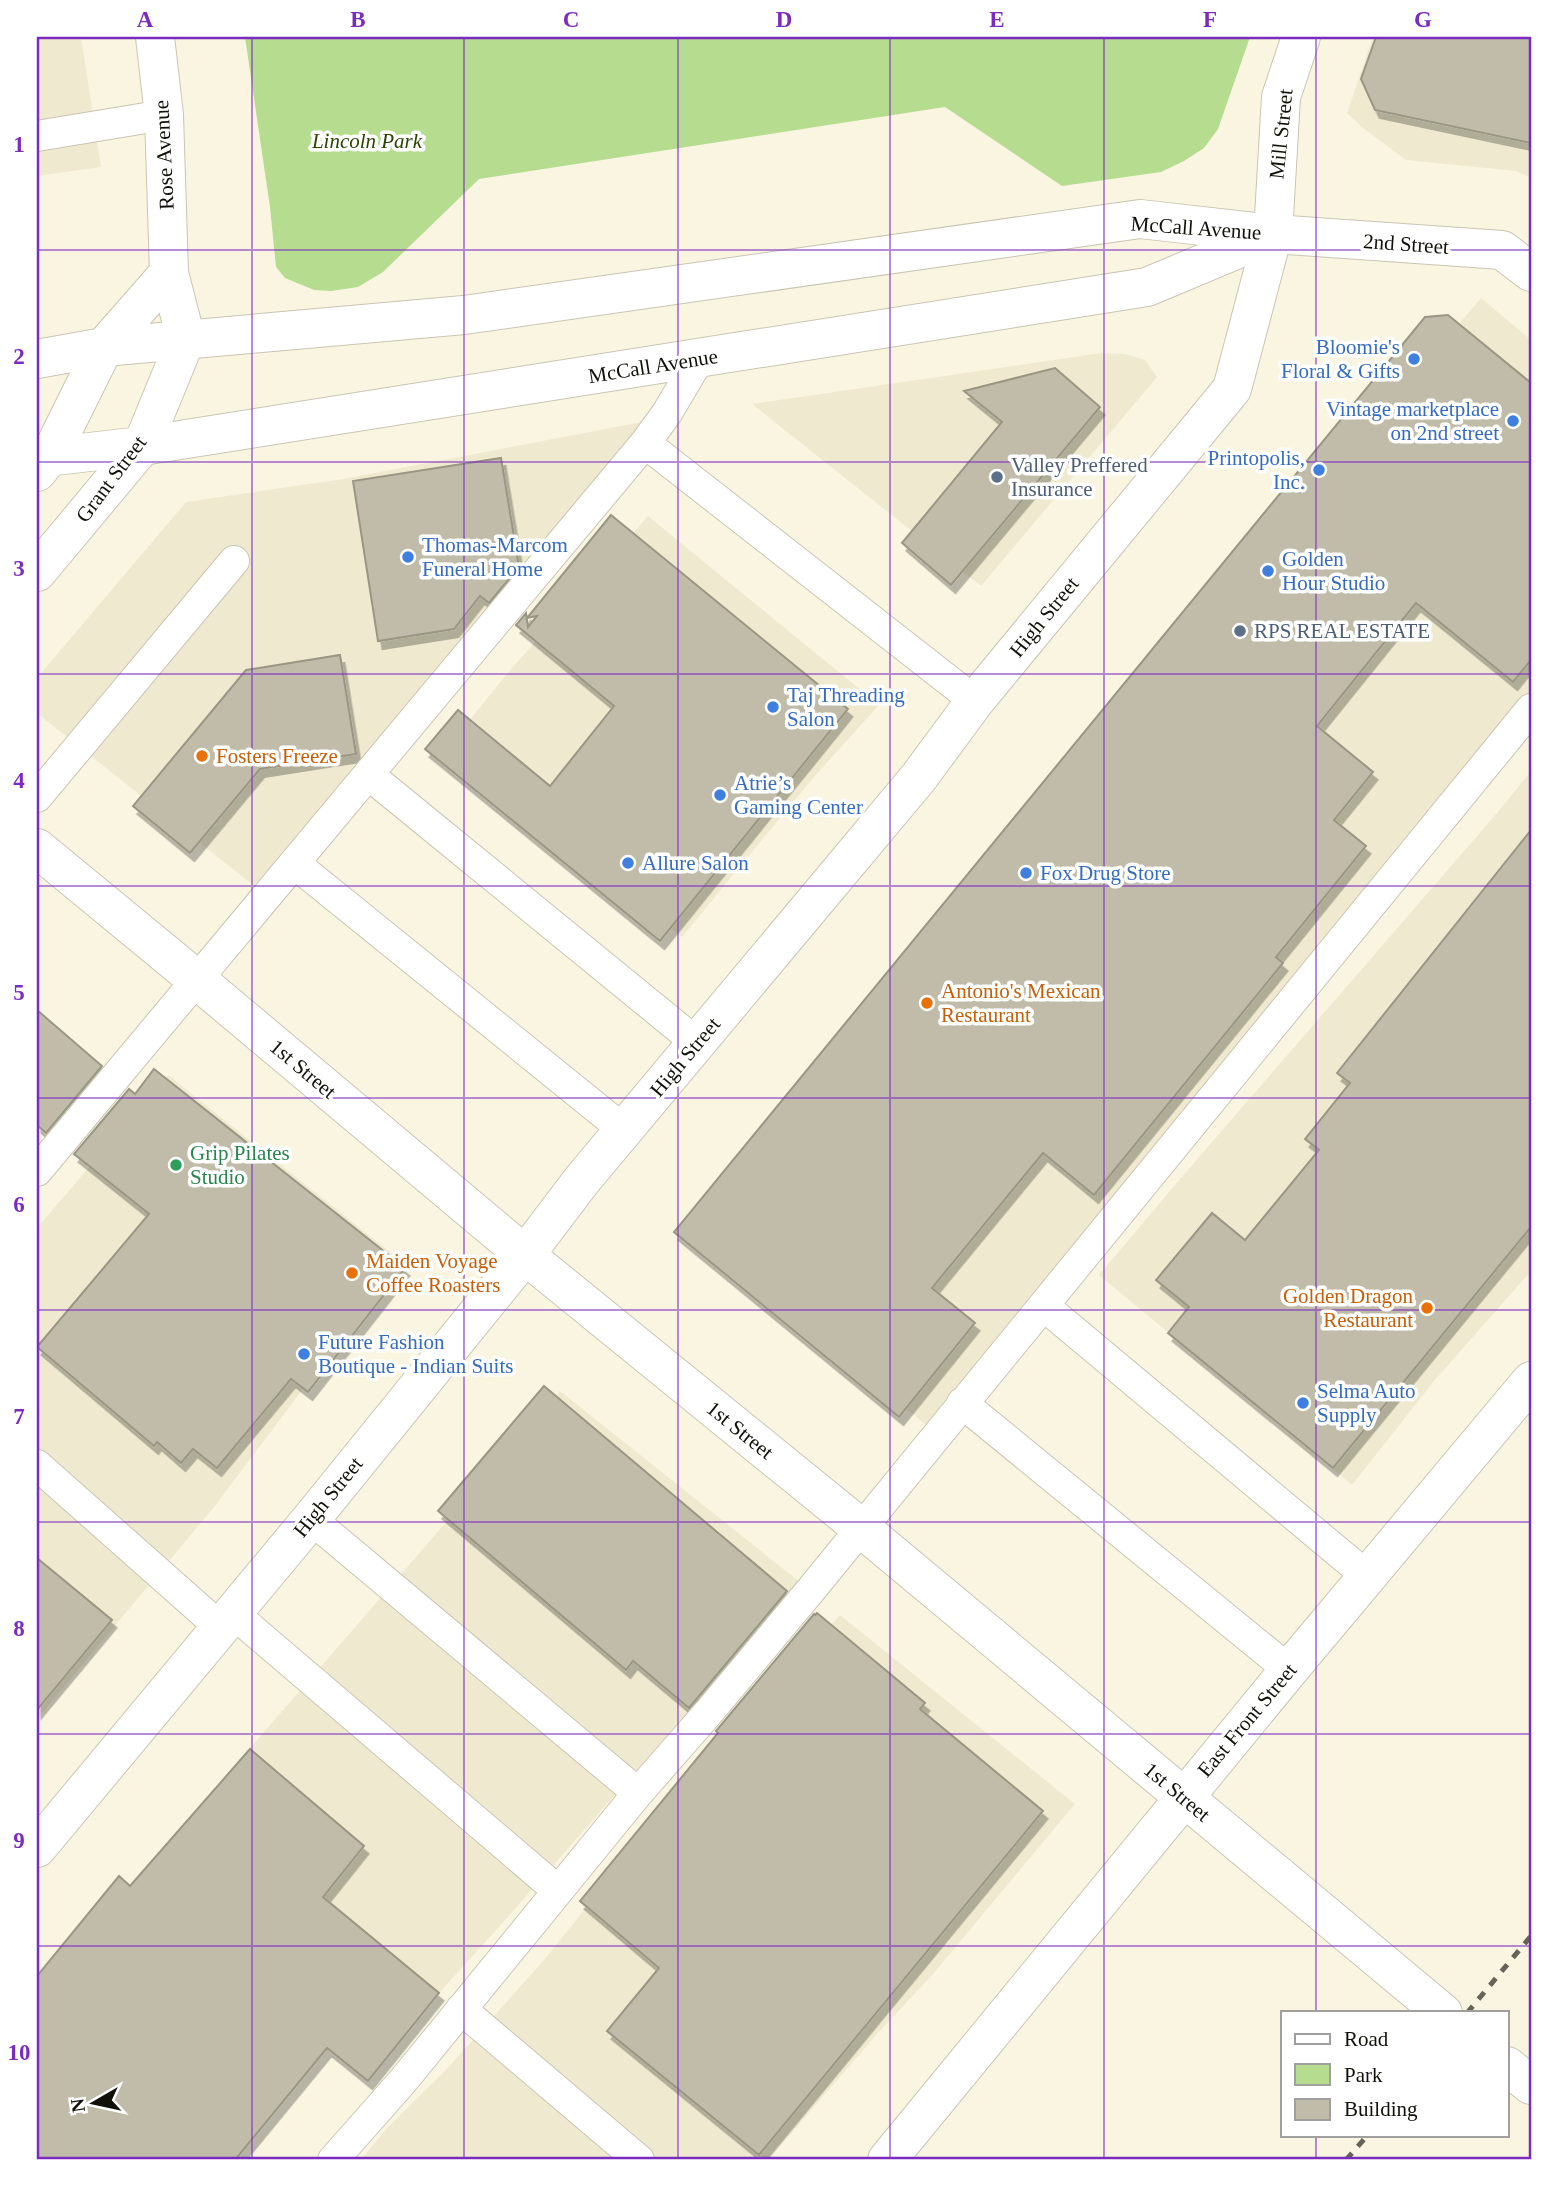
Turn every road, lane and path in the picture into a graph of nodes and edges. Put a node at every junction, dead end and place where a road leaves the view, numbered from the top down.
1 (155, 37) edge
2 (1301, 37) edge
3 (164, 116) junction
4 (37, 136) edge
5 (1273, 234) junction
6 (1531, 272) edge
7 (169, 273) junction
8 (186, 339) junction
9 (104, 347) junction
10 (37, 359) edge
11 (699, 359) junction
12 (645, 443) junction
13 (142, 446) junction
14 (41, 462) edge
15 (234, 561) dead end
16 (37, 572) edge
17 (975, 701) junction
18 (1531, 709) edge
19 (369, 775) junction
20 (37, 797) edge
21 (37, 848) edge
22 (295, 863) junction
23 (196, 979) junction
24 (697, 1043) junction
25 (624, 1130) junction
26 (37, 1171) edge
27 (524, 1255) junction
28 (1044, 1306) junction
29 (1531, 1381) edge
30 (962, 1403) junction
31 (37, 1465) edge
32 (311, 1519) junction
33 (861, 1528) junction
34 (1368, 1577) junction
35 (227, 1620) junction
36 (1289, 1670) junction
37 (638, 1793) junction
38 (1184, 1798) junction
39 (37, 1848) edge
40 (557, 1890) junction
41 (461, 2009) junction
42 (1441, 2011) edge
43 (1508, 2067) edge
44 (1531, 2085) edge
45 (333, 2160) edge
46 (639, 2160) edge
47 (887, 2160) edge

1 - 3 street, Rose Avenue
2 - 5 street, Mill Street
3 - 4 lane
3 - 7 street, Rose Avenue
5 - 6 street, 2nd Street
5 - 8 street, McCall Avenue
5 - 11 street, McCall Avenue
5 - 17 street, High Street
7 - 8 street, Rose Avenue
7 - 9 street
8 - 9 street, McCall Avenue
8 - 13 street, Grant Street
9 - 10 street, McCall Avenue
9 - 14 street
11 - 12 lane
11 - 13 street, McCall Avenue
12 - 17 lane
12 - 19 lane
13 - 14 street, McCall Avenue
13 - 16 street, Grant Street
15 - 20 lane
17 - 24 street, High Street
18 - 28 lane
19 - 22 lane
19 - 24 lane
21 - 23 street, 1st Street
22 - 23 lane
22 - 25 lane
23 - 26 lane
23 - 27 street, 1st Street
24 - 25 street, High Street
25 - 27 street, High Street
27 - 32 street, High Street
27 - 33 street, 1st Street
28 - 30 lane
28 - 34 lane
29 - 34 street, East Front Street
30 - 33 lane
30 - 36 lane
31 - 35 lane
32 - 35 street, High Street
32 - 37 lane
33 - 37 lane
33 - 38 street, 1st Street
34 - 36 street, East Front Street
35 - 39 street, High Street
35 - 40 lane
36 - 38 street, East Front Street
37 - 40 lane
38 - 42 street, 1st Street
38 - 47 street, East Front Street
40 - 41 lane
41 - 45 lane
41 - 46 lane
43 - 44 street

